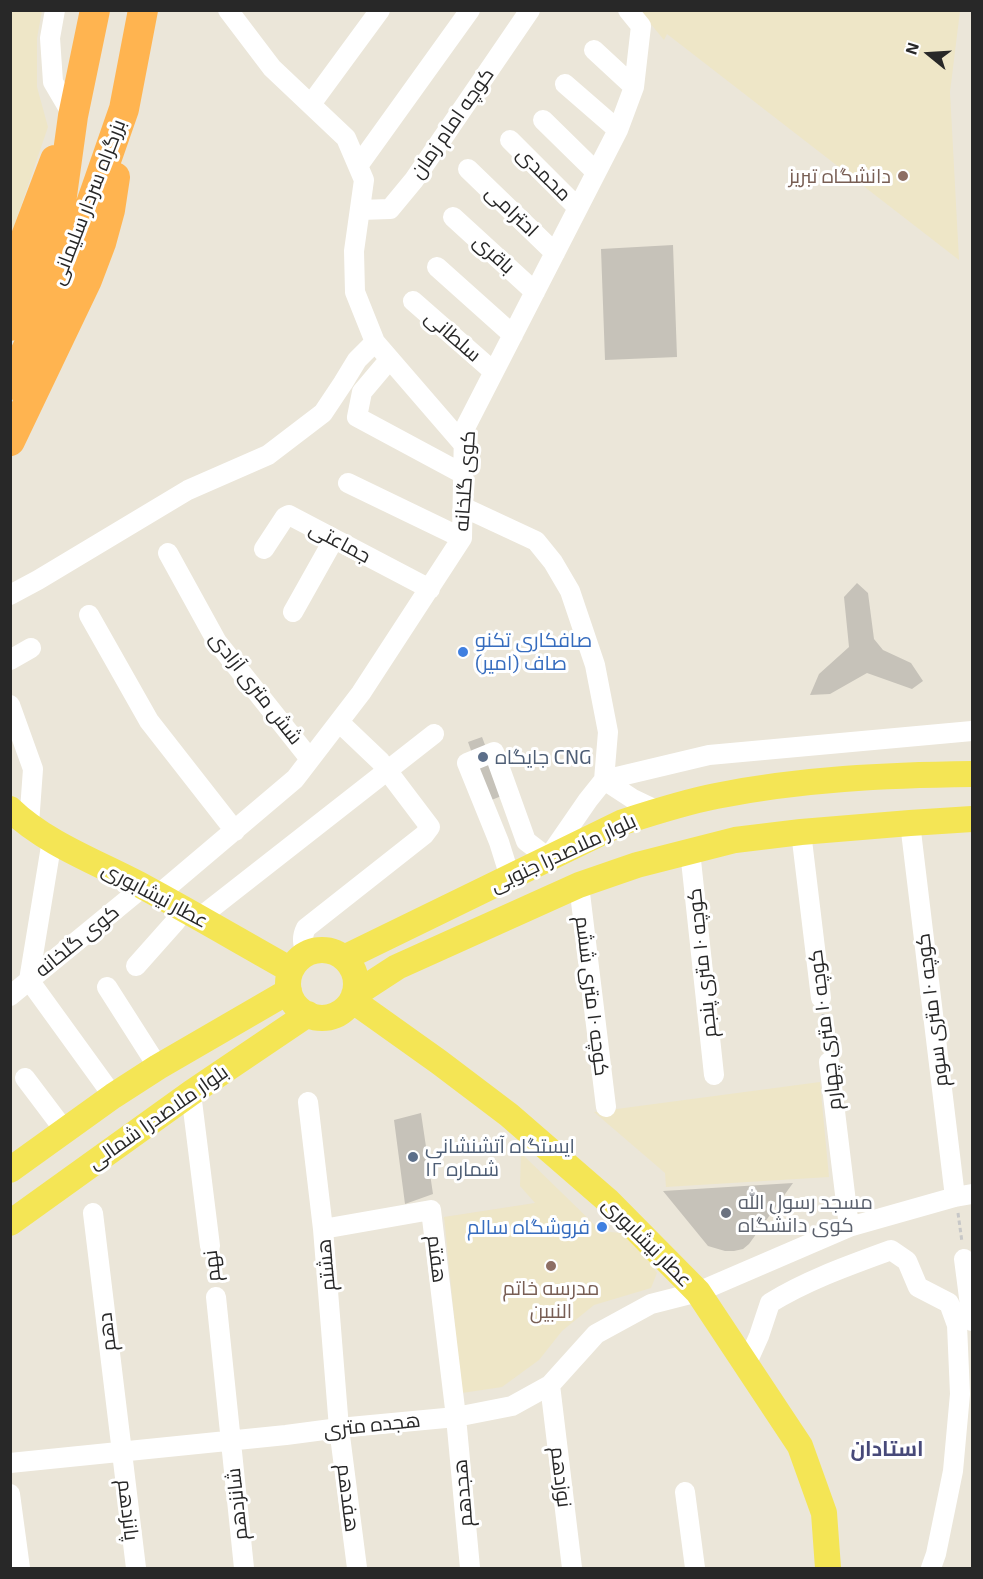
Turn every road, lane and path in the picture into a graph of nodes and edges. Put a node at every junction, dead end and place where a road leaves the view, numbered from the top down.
1 (55, 10) edge
2 (95, 10) edge
3 (143, 10) edge
4 (228, 10) edge
5 (380, 10) edge
6 (470, 10) edge
7 (530, 10) edge
8 (635, 18) edge
9 (594, 50) dead end
10 (566, 84) dead end
11 (634, 87) junction
12 (310, 104) junction
13 (124, 109) junction
14 (73, 116) junction
15 (543, 120) dead end
16 (618, 130) junction
17 (510, 140) dead end
18 (358, 166) junction
19 (468, 169) dead end
20 (596, 172) junction
21 (578, 208) junction
22 (360, 210) junction
23 (453, 217) dead end
24 (555, 253) junction
25 (437, 267) dead end
26 (10, 272) edge
27 (535, 292) junction
28 (413, 301) dead end
29 (10, 326) edge
30 (513, 335) junction
31 (375, 342) junction
32 (389, 360) junction
33 (494, 372) junction
34 (10, 386) edge
35 (10, 441) edge
36 (464, 445) junction
37 (463, 474) junction
38 (348, 483) dead end
39 (463, 507) junction
40 (462, 538) junction
41 (334, 539) junction
42 (264, 549) dead end
43 (168, 553) dead end
44 (430, 589) junction
45 (10, 595) edge
46 (293, 612) dead end
47 (89, 615) dead end
48 (31, 648) dead end
49 (10, 660) edge
50 (10, 705) edge
51 (339, 722) junction
52 (972, 731) edge
53 (434, 734) dead end
54 (310, 759) junction
55 (387, 770) junction
56 (972, 774) edge
57 (604, 780) junction
58 (658, 811) junction
59 (16, 814) edge
60 (972, 819) edge
61 (910, 823) junction
62 (234, 831) junction
63 (801, 832) junction
64 (52, 840) junction
65 (690, 850) junction
66 (548, 858) junction
67 (510, 877) junction
68 (579, 885) junction
69 (150, 891) junction
70 (192, 914) junction
71 (345, 958) junction
72 (136, 966) dead end
73 (295, 971) junction
74 (29, 980) junction
75 (107, 987) dead end
76 (10, 996) edge
77 (353, 997) junction
78 (821, 998) joint
79 (308, 1014) junction
80 (829, 1062) joint
81 (158, 1067) junction
82 (714, 1074) dead end
83 (25, 1078) dead end
84 (191, 1093) junction
85 (113, 1096) junction
86 (308, 1102) dead end
87 (606, 1107) dead end
88 (64, 1131) junction
89 (10, 1170) edge
90 (964, 1195) edge
91 (93, 1213) dead end
92 (10, 1223) edge
93 (849, 1227) junction
94 (323, 1229) junction
95 (210, 1246) joint
96 (964, 1259) joint
97 (698, 1292) junction
98 (216, 1297) joint
99 (972, 1321) edge
100 (746, 1365) junction
101 (550, 1385) junction
102 (456, 1418) junction
103 (339, 1428) junction
104 (230, 1440) junction
105 (121, 1452) junction
106 (10, 1463) edge
107 (685, 1492) dead end
108 (10, 1494) edge
109 (20, 1569) edge
110 (136, 1569) edge
111 (244, 1569) edge
112 (357, 1569) edge
113 (470, 1569) edge
114 (572, 1569) edge
115 (695, 1569) edge
116 (828, 1569) edge
117 (931, 1569) edge

1 - 14 street
2 - 14 highway, بزرگراه سردار سلیمانی
3 - 13 highway, بزرگراه سردار سلیمانی
4 - 12 street
5 - 12 street
6 - 18 street
7 - 22 street, کوچه امام زمان
8 - 11 street, کوی گلخانه
9 - 11 street
10 - 16 street
11 - 16 street, کوی گلخانه
12 - 18 street
13 - 34 highway, بزرگراه سردار سلیمانی
13 - 35 highway
14 - 26 highway
14 - 29 highway, بزرگراه سردار سلیمانی
15 - 20 street
16 - 20 street, کوی گلخانه
17 - 21 street, محمدی
18 - 22 street
19 - 24 street, احترامی
20 - 21 street, کوی گلخانه
21 - 24 street, کوی گلخانه
22 - 31 street
23 - 27 street, باقری
24 - 27 street, کوی گلخانه
25 - 30 street
27 - 30 street, کوی گلخانه
28 - 33 street, سلطانی
30 - 33 street, کوی گلخانه
31 - 32 street
31 - 45 street
32 - 36 street
32 - 37 street
33 - 36 street, کوی گلخانه
36 - 37 street, کوی گلخانه
37 - 39 street, کوی گلخانه
38 - 40 street
39 - 40 street, کوی گلخانه
39 - 57 street
40 - 44 street, کوی گلخانه
41 - 42 street, جماعتی
41 - 44 street, جماعتی
41 - 46 street
43 - 54 street, شش متری آزادی
44 - 51 street, کوی گلخانه
47 - 62 street
48 - 49 street
50 - 59 street
51 - 54 street, کوی گلخانه
51 - 55 street
52 - 57 street
53 - 55 street
54 - 62 street, کوی گلخانه
55 - 70 street
55 - 73 street
56 - 58 main road, بلوار ملاصدرا جنوبی
57 - 58 street
57 - 66 street
58 - 66 main road, بلوار ملاصدرا جنوبی
59 - 64 main road, عطار نیشابوری
60 - 61 main road, بلوار ملاصدرا جنوبی
61 - 63 main road, بلوار ملاصدرا جنوبی
61 - 90 street, کوچه ۱۰ متری سوم
62 - 69 street, کوی گلخانه
63 - 65 main road, بلوار ملاصدرا جنوبی
63 - 78 street, کوچه ۱۰ متری چهارم
64 - 69 main road, عطار نیشابوری
64 - 74 street
65 - 68 main road, بلوار ملاصدرا جنوبی
65 - 82 street, کوچه ۱۰ متری پنجم
66 - 67 main road, بلوار ملاصدرا جنوبی
66 - 67 street
67 - 71 main road, بلوار ملاصدرا جنوبی
68 - 77 main road, بلوار ملاصدرا جنوبی
68 - 87 street, کوچه ۱۰ متری ششم
69 - 70 main road, عطار نیشابوری
69 - 74 street, کوی گلخانه
70 - 72 street
70 - 73 main road, عطار نیشابوری
71 - 73 main road
71 - 77 main road
73 - 79 main road
73 - 81 main road, بلوار ملاصدرا شمالی
74 - 76 street, کوی گلخانه
74 - 85 street
75 - 81 street
77 - 79 main road
77 - 97 main road, عطار نیشابوری
78 - 80 path, کوچه ۱۰ متری چهارم
79 - 84 main road, بلوار ملاصدرا شمالی
80 - 93 street, کوچه ۱۰ متری چهارم
81 - 85 main road, بلوار ملاصدرا شمالی
83 - 88 street
84 - 92 main road, بلوار ملاصدرا شمالی
84 - 95 street, نهم
85 - 88 main road, بلوار ملاصدرا شمالی
86 - 94 street, هشتم
88 - 89 main road, بلوار ملاصدرا شمالی
90 - 93 street, هجده متری
90 - 96 path
91 - 105 street, دهم
93 - 97 street, هجده متری
94 - 102 street, هفتم
94 - 103 street, هشتم
95 - 98 path, نهم
96 - 99 street
97 - 100 main road, عطار نیشابوری
97 - 101 street, هجده متری
98 - 104 street, نهم
100 - 116 main road, عطار نیشابوری
100 - 117 street
101 - 102 street, هجده متری
101 - 114 street, نوزدهم
102 - 103 street, هجده متری
102 - 113 street, هجدهم
103 - 104 street, هجده متری
103 - 112 street, هفدهم
104 - 105 street, هجده متری
104 - 111 street, شانزدهم
105 - 106 street, هجده متری
105 - 110 street, پانزدهم
107 - 115 street
108 - 109 street

